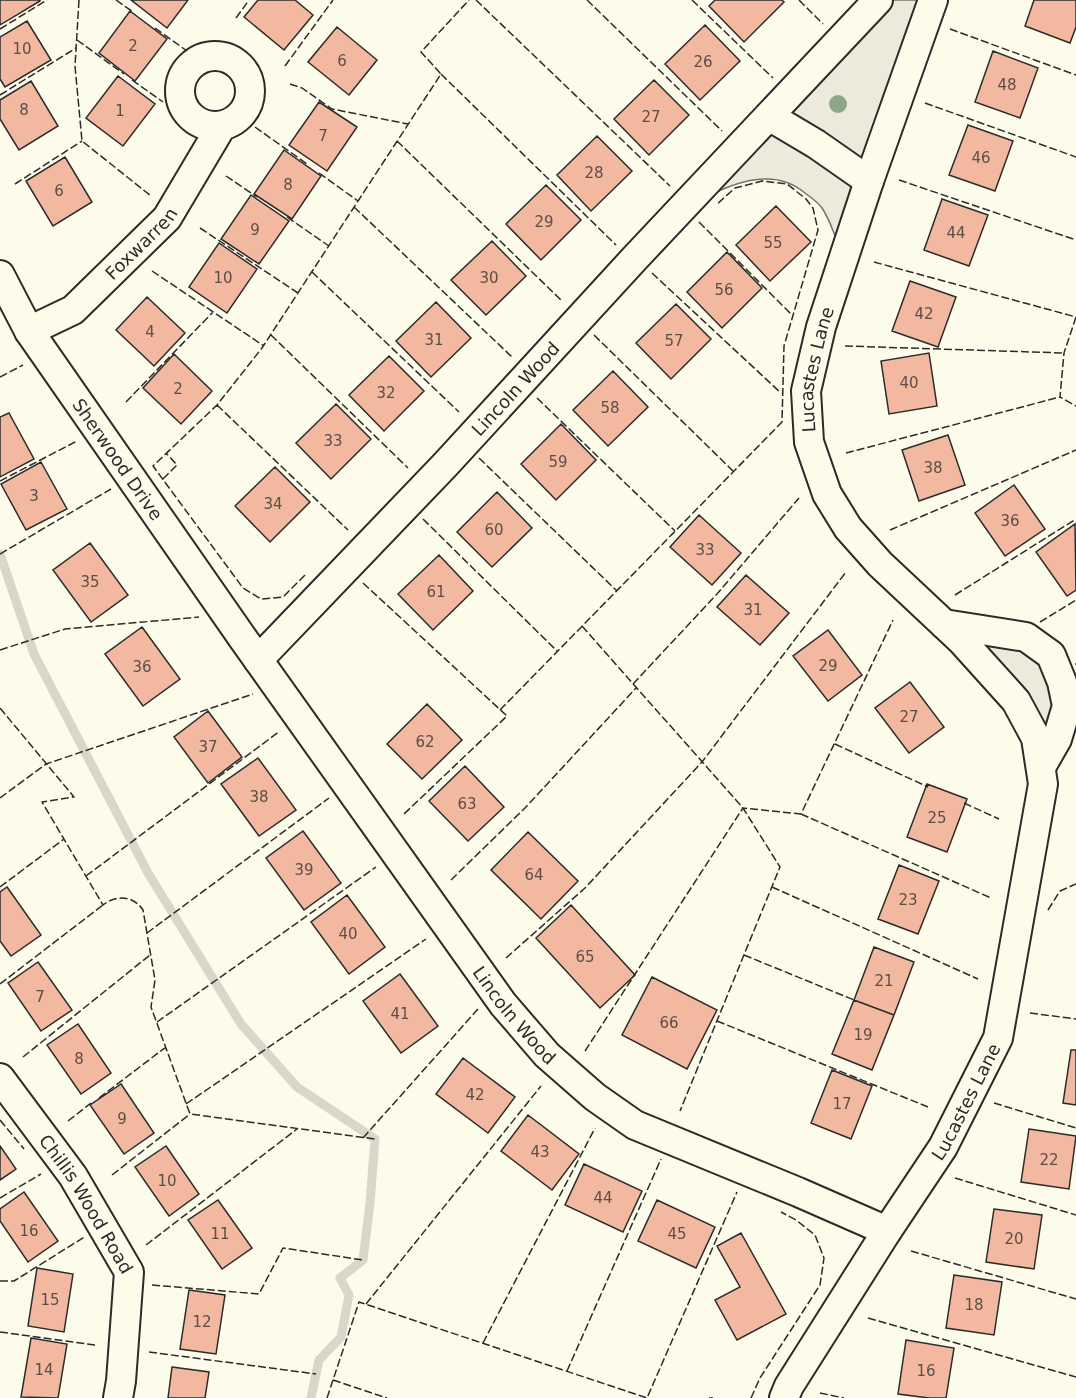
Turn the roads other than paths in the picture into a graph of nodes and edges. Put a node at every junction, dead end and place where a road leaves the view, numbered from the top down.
1 (878, 0) edge
2 (933, 0) edge
3 (769, 117) junction
4 (221, 126) dead end
5 (869, 181) junction
6 (0, 275) edge
7 (29, 331) junction
8 (944, 624) junction
9 (251, 650) junction
10 (1041, 766) junction
11 (0, 1078) edge
12 (886, 1231) junction
13 (119, 1389) edge
14 (784, 1398) edge

1 - 3 street
2 - 5 street, Lucastes Lane
3 - 5 street
3 - 9 street, Lincoln Wood
4 - 7 street, Foxwarren
5 - 8 street, Lucastes Lane
6 - 7 street, Sherwood Drive
7 - 9 street, Sherwood Drive
8 - 10 street, Lucastes Lane
8 - 10 street
9 - 12 street, Lincoln Wood
10 - 12 street, Lucastes Lane
11 - 13 street, Chillis Wood Road
12 - 14 street, Lucastes Lane

